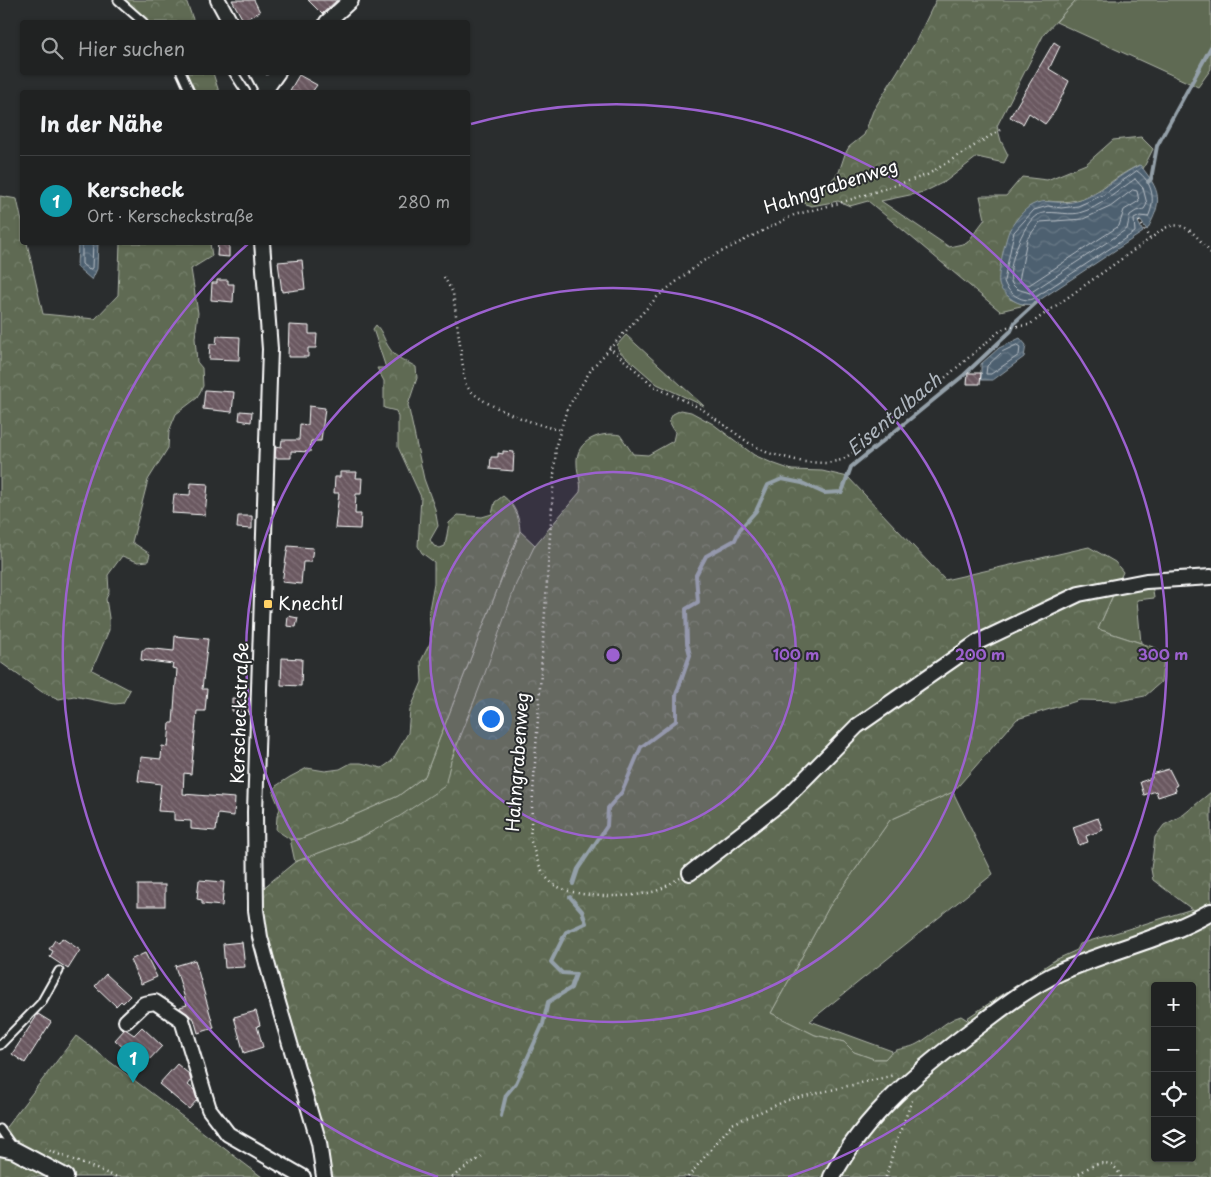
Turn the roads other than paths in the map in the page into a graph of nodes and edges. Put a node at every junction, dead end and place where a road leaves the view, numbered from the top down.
1 (118, 0) edge
2 (218, 0) edge
3 (351, 0) edge
4 (141, 20) edge
5 (229, 20) edge
6 (329, 20) edge
7 (182, 75) edge
8 (235, 75) edge
9 (258, 75) edge
10 (276, 75) edge
11 (189, 90) edge
12 (245, 90) edge
13 (265, 90) edge
14 (266, 90) edge
15 (262, 245) edge
16 (1211, 577) edge
17 (690, 873) road end
18 (1211, 912) edge
19 (59, 971) dead end
20 (126, 1021) dead end
21 (0, 1045) edge
22 (0, 1129) edge
23 (7, 1148) edge
24 (65, 1177) edge
25 (303, 1177) edge
26 (324, 1177) edge
27 (832, 1177) edge

1 - 4 lane
2 - 5 street
3 - 6 street
7 - 11 lane
8 - 12 lane
9 - 13 street
10 - 14 street
15 - 26 street, Kerscheckstraße
16 - 17 street
18 - 27 street
19 - 21 lane
20 - 25 street
22 - 23 lane
23 - 24 street

